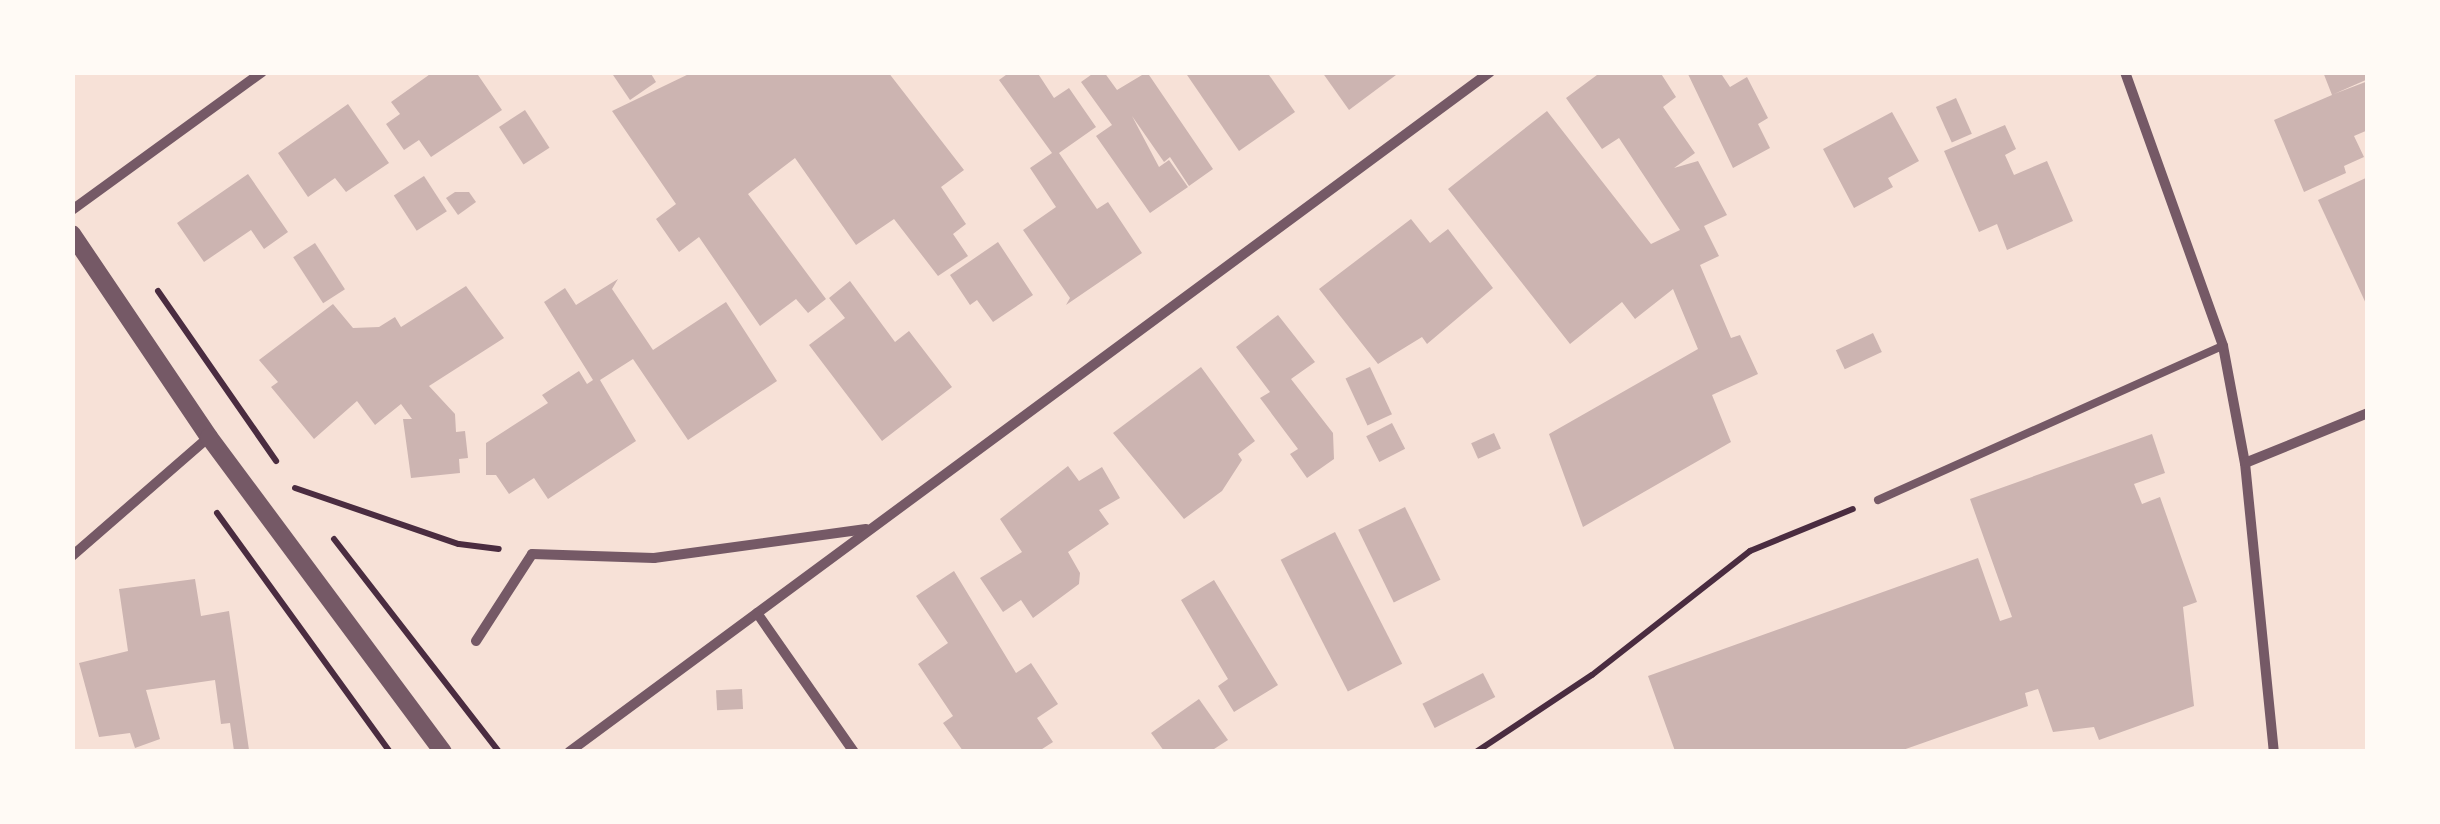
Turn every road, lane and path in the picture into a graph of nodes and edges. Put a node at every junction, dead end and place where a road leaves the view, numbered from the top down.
1 (262, 72) edge
2 (1490, 72) edge
3 (2125, 72) edge
4 (72, 210) edge
5 (72, 234) edge
6 (155, 286) dead end
7 (2222, 346) junction
8 (2368, 413) edge
9 (209, 438) junction
10 (2245, 463) junction
11 (295, 488) junction
12 (1878, 500) joint
13 (304, 502) dead end
14 (872, 528) junction
15 (325, 529) dead end
16 (532, 554) junction
17 (72, 556) edge
18 (757, 613) junction
19 (476, 641) dead end
20 (443, 752) edge
21 (499, 752) edge
22 (569, 752) edge
23 (854, 752) edge
24 (1476, 752) edge
25 (2274, 752) edge

1 - 4 street
2 - 14 street
3 - 7 street
5 - 9 street
6 - 11 path
7 - 10 street
7 - 12 lane
8 - 10 street
9 - 17 street
9 - 20 street
10 - 25 street
11 - 13 path
11 - 16 path
12 - 24 path
14 - 16 street
14 - 18 street
15 - 21 path
16 - 19 street
18 - 22 street
18 - 23 street

